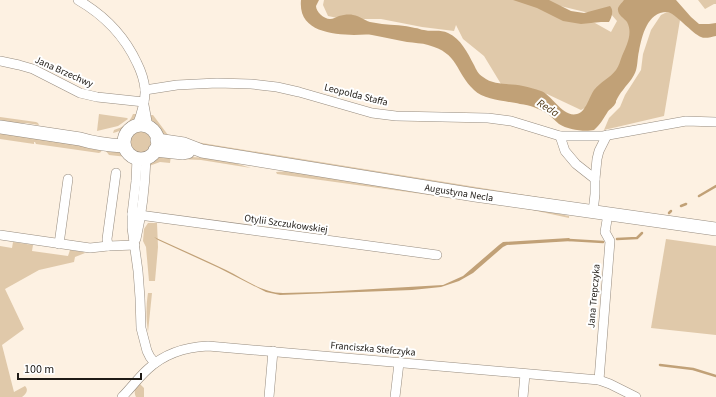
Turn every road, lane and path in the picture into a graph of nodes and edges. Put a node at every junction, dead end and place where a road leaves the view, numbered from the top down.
1 (78, 0) edge
2 (0, 61) edge
3 (145, 90) junction
4 (144, 102) junction
5 (716, 122) edge
6 (142, 126) junction
7 (0, 127) edge
8 (607, 135) junction
9 (560, 136) junction
10 (125, 141) junction
11 (149, 152) junction
12 (116, 173) dead end
13 (595, 179) junction
14 (68, 180) dead end
15 (593, 212) junction
16 (608, 214) junction
17 (136, 215) junction
18 (716, 229) edge
19 (0, 235) edge
20 (59, 244) junction
21 (135, 245) junction
22 (108, 246) junction
23 (437, 254) dead end
24 (273, 352) junction
25 (155, 363) junction
26 (399, 363) junction
27 (525, 374) junction
28 (599, 380) junction
29 (126, 396) edge
30 (269, 397) edge
31 (395, 397) edge
32 (523, 397) edge
33 (636, 397) edge

1 - 3 street
2 - 4 street, Jana Brzechwy
3 - 4 street
3 - 9 street, Leopolda Staffa
4 - 6 street
5 - 8 street, Leopolda Staffa
6 - 10 main road
6 - 11 main road
7 - 10 main road
8 - 9 street, Leopolda Staffa
8 - 13 street
9 - 13 street
10 - 11 main road
11 - 15 main road, Augustyna Necla
11 - 17 street
12 - 22 street
13 - 15 street
14 - 20 street
15 - 16 main road, Augustyna Necla
16 - 18 main road, Augustyna Necla
16 - 28 street, Jana Trepczyka
17 - 21 street
17 - 23 street, Otylii Szczukowskiej
19 - 20 street
20 - 22 street
21 - 22 street
21 - 25 street
24 - 25 street, Franciszka Stefczyka
24 - 26 street, Franciszka Stefczyka
24 - 30 street
25 - 29 street, Franciszka Stefczyka
26 - 27 street, Franciszka Stefczyka
26 - 31 street
27 - 28 street, Franciszka Stefczyka
27 - 32 street
28 - 33 street, Franciszka Stefczyka

